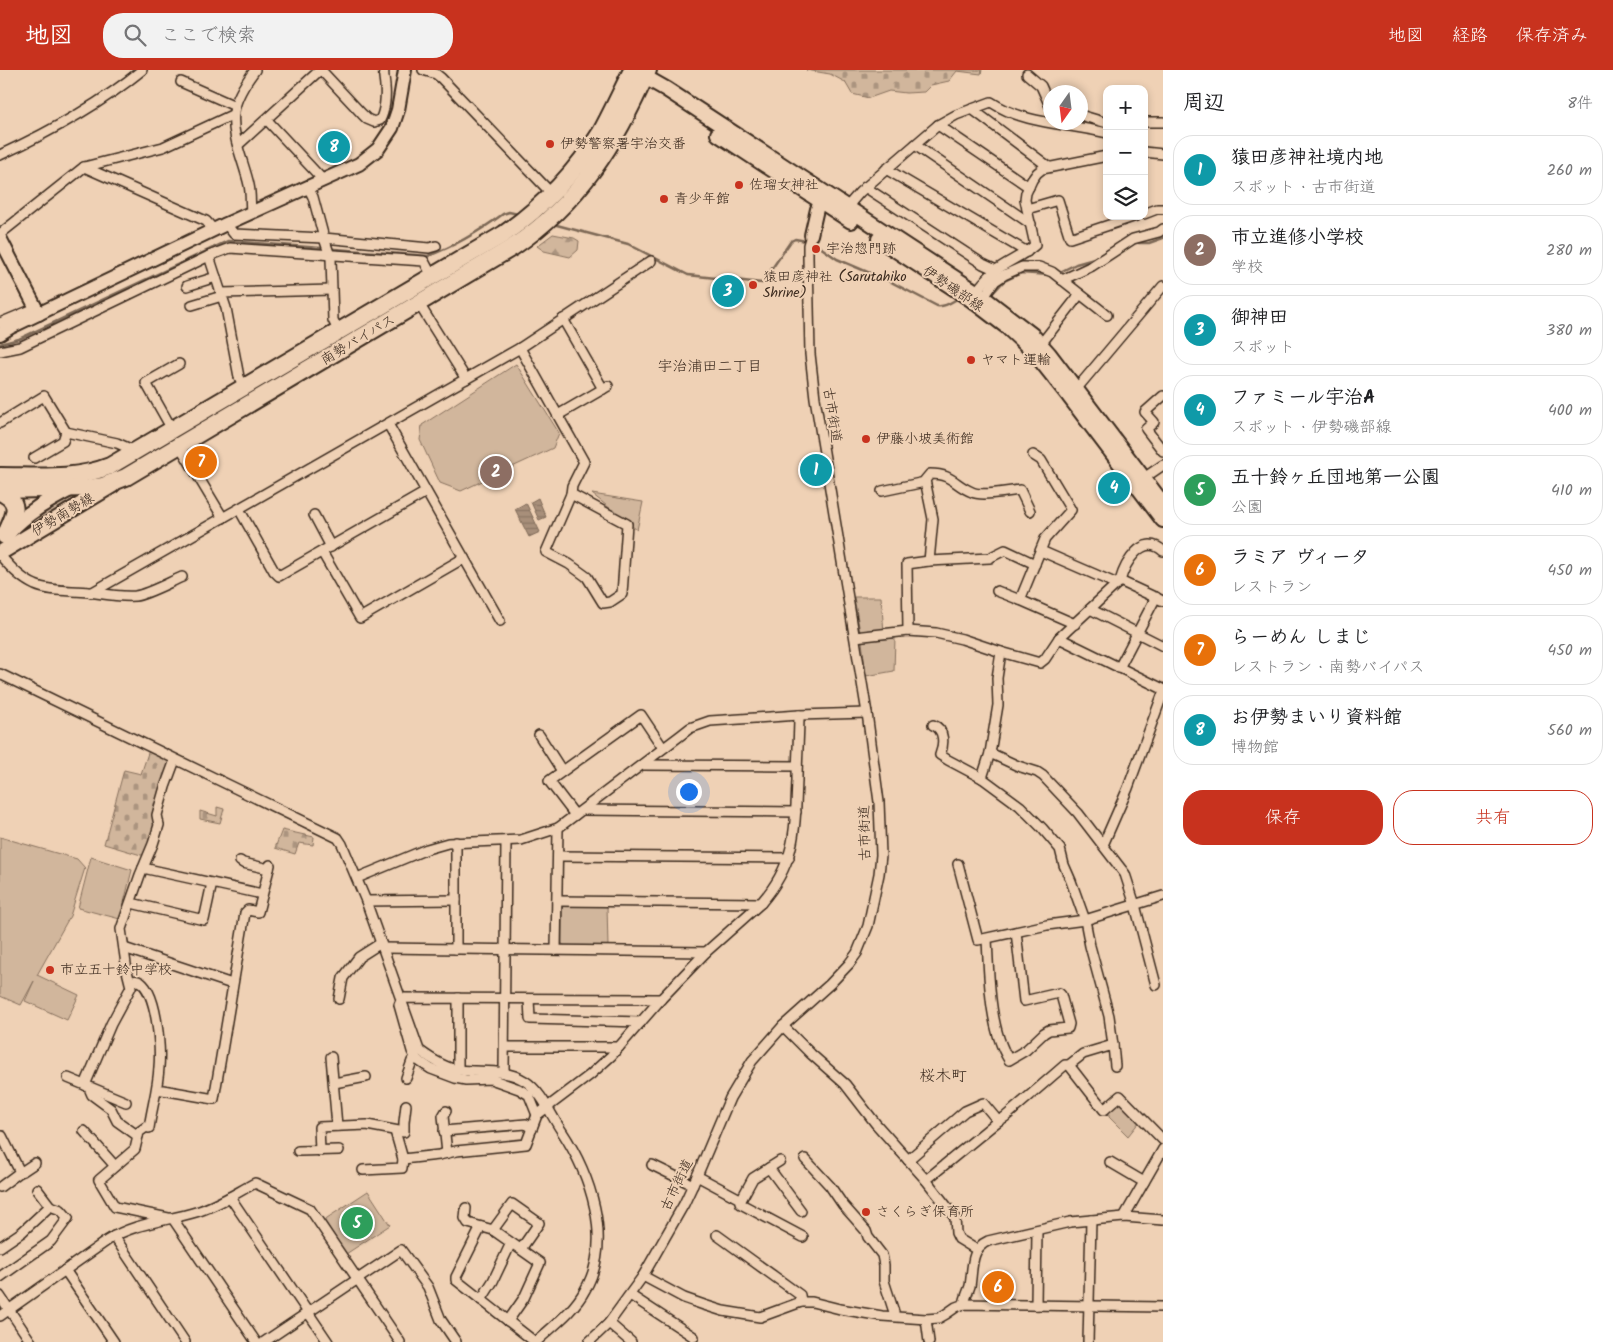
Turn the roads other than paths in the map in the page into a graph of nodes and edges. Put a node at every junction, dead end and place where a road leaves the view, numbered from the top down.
1 (142, 70) edge
2 (255, 70) edge
3 (321, 70) edge
4 (384, 70) edge
5 (405, 70) edge
6 (423, 70) edge
7 (639, 72) edge
8 (1027, 74) dead end
9 (181, 82) dead end
10 (1043, 89) edge
11 (972, 109) junction
12 (235, 110) junction
13 (1088, 117) edge
14 (267, 120) junction
15 (1103, 122) edge
16 (1148, 122) edge
17 (1163, 122) edge
18 (938, 125) junction
19 (1103, 132) edge
20 (915, 145) junction
21 (238, 146) junction
22 (1148, 152) edge
23 (1163, 154) edge
24 (0, 155) edge
25 (1103, 157) edge
26 (84, 167) junction
27 (1049, 168) junction
28 (886, 169) junction
29 (323, 180) junction
30 (308, 187) junction
31 (865, 187) junction
32 (1029, 187) junction
33 (551, 194) junction
34 (823, 196) junction
35 (847, 207) junction
36 (1027, 209) junction
37 (1163, 209) edge
38 (559, 211) junction
39 (251, 212) junction
40 (1148, 212) edge
41 (1124, 220) edge
42 (226, 224) junction
43 (1031, 224) junction
44 (1163, 229) edge
45 (214, 230) junction
46 (810, 235) joint
47 (0, 236) edge
48 (325, 240) junction
49 (436, 246) dead end
50 (1027, 252) junction
51 (329, 253) junction
52 (209, 256) junction
53 (651, 261) dead end
54 (996, 270) junction
55 (432, 276) junction
56 (216, 277) junction
57 (1062, 280) junction
58 (187, 286) dead end
59 (1163, 286) edge
60 (332, 290) junction
61 (221, 294) junction
62 (980, 294) junction
63 (1080, 294) junction
64 (419, 304) junction
65 (192, 305) dead end
66 (38, 311) junction
67 (1107, 315) dead end
68 (563, 319) junction
69 (2, 329) edge
70 (338, 332) junction
71 (1041, 344) junction
72 (520, 348) junction
73 (0, 351) edge
74 (179, 364) dead end
75 (466, 379) junction
76 (244, 387) junction
77 (1073, 392) junction
78 (1163, 396) edge
79 (558, 415) junction
80 (0, 423) edge
81 (388, 424) junction
82 (173, 430) junction
83 (66, 432) junction
84 (180, 446) junction
85 (135, 451) junction
86 (1163, 451) edge
87 (1033, 455) dead end
88 (34, 458) dead end
89 (1163, 465) edge
90 (110, 466) junction
91 (0, 476) edge
92 (126, 477) junction
93 (1144, 478) junction
94 (925, 482) junction
95 (69, 489) junction
96 (0, 491) edge
97 (882, 491) dead end
98 (426, 492) junction
99 (571, 494) junction
100 (1163, 504) edge
101 (239, 509) junction
102 (1030, 511) dead end
103 (314, 515) dead end
104 (223, 518) junction
105 (1163, 520) edge
106 (2, 540) edge
107 (331, 547) junction
108 (1041, 551) junction
109 (1163, 551) edge
110 (322, 552) junction
111 (0, 554) edge
112 (464, 558) junction
113 (929, 562) junction
114 (1035, 564) junction
115 (182, 577) dead end
116 (1119, 582) junction
117 (997, 591) dead end
118 (91, 592) junction
119 (1159, 599) edge
120 (1020, 600) junction
121 (1090, 609) junction
122 (500, 620) dead end
123 (1074, 624) junction
124 (908, 631) junction
125 (1138, 633) junction
126 (855, 638) junction
127 (1059, 638) junction
128 (1163, 646) edge
129 (1001, 652) junction
130 (1119, 668) junction
131 (0, 674) edge
132 (1163, 691) edge
133 (867, 713) junction
134 (799, 715) junction
135 (933, 725) dead end
136 (539, 736) dead end
137 (664, 748) junction
138 (990, 753) junction
139 (175, 760) junction
140 (642, 765) junction
141 (797, 766) junction
142 (562, 771) junction
143 (982, 778) junction
144 (579, 812) junction
145 (796, 812) junction
146 (558, 828) junction
147 (506, 841) junction
148 (456, 842) junction
149 (1103, 845) junction
150 (558, 856) junction
151 (789, 858) junction
152 (240, 860) dead end
153 (958, 864) dead end
154 (143, 868) junction
155 (357, 878) junction
156 (212, 883) junction
157 (262, 894) junction
158 (1163, 896) edge
159 (456, 900) junction
160 (366, 901) junction
161 (557, 901) junction
162 (761, 903) junction
163 (131, 904) junction
164 (1135, 905) junction
165 (1085, 920) junction
166 (1016, 932) junction
167 (987, 939) junction
168 (382, 946) junction
169 (124, 948) junction
170 (456, 949) junction
171 (505, 950) junction
172 (556, 950) junction
173 (706, 952) junction
174 (131, 981) junction
175 (232, 984) junction
176 (1156, 985) dead end
177 (402, 998) junction
178 (458, 998) junction
179 (505, 998) junction
180 (339, 999) dead end
181 (529, 999) junction
182 (661, 999) junction
183 (641, 1022) junction
184 (783, 1026) junction
185 (1113, 1045) junction
186 (505, 1046) junction
187 (619, 1047) junction
188 (331, 1057) dead end
189 (416, 1058) junction
190 (1069, 1065) junction
191 (1115, 1066) dead end
192 (458, 1070) junction
193 (504, 1072) junction
194 (366, 1077) dead end
195 (68, 1078) dead end
196 (406, 1078) dead end
197 (334, 1083) junction
198 (87, 1086) junction
199 (157, 1089) junction
200 (126, 1102) dead end
201 (406, 1105) dead end
202 (547, 1108) junction
203 (446, 1111) dead end
204 (537, 1115) junction
205 (998, 1121) junction
206 (336, 1126) junction
207 (532, 1129) junction
208 (444, 1131) junction
209 (84, 1132) dead end
210 (395, 1132) junction
211 (138, 1136) junction
212 (0, 1139) edge
213 (1163, 1140) edge
214 (1163, 1149) edge
215 (339, 1150) dead end
216 (298, 1151) dead end
217 (320, 1151) junction
218 (447, 1153) junction
219 (403, 1159) junction
220 (806, 1159) dead end
221 (908, 1160) junction
222 (780, 1161) dead end
223 (1110, 1162) dead end
224 (34, 1163) dead end
225 (652, 1165) dead end
226 (115, 1166) junction
227 (769, 1168) junction
228 (363, 1170) dead end
229 (20, 1172) junction
230 (926, 1180) junction
231 (695, 1181) junction
232 (1144, 1182) junction
233 (0, 1187) edge
234 (37, 1189) dead end
235 (230, 1197) junction
236 (740, 1199) junction
237 (50, 1206) junction
238 (466, 1208) dead end
239 (801, 1211) dead end
240 (1124, 1217) junction
241 (173, 1219) junction
242 (1091, 1220) junction
243 (1163, 1220) edge
244 (482, 1227) junction
245 (494, 1230) junction
246 (1037, 1230) junction
247 (717, 1235) dead end
248 (114, 1236) junction
249 (803, 1237) dead end
250 (511, 1243) junction
251 (0, 1247) edge
252 (521, 1249) junction
253 (976, 1250) junction
254 (65, 1270) junction
255 (643, 1276) junction
256 (0, 1277) edge
257 (357, 1280) junction
258 (630, 1295) junction
259 (0, 1296) edge
260 (481, 1300) junction
261 (801, 1302) junction
262 (964, 1304) junction
263 (1036, 1305) junction
264 (1088, 1306) junction
265 (1163, 1307) edge
266 (9, 1309) junction
267 (308, 1313) junction
268 (0, 1316) edge
269 (893, 1316) junction
270 (926, 1319) junction
271 (508, 1321) junction
272 (609, 1323) junction
273 (694, 1337) dead end
274 (31, 1342) edge
275 (114, 1342) edge
276 (185, 1342) edge
277 (256, 1342) edge
278 (264, 1342) edge
279 (328, 1342) edge
280 (400, 1342) edge
281 (456, 1342) edge
282 (536, 1342) edge
283 (589, 1342) edge
284 (631, 1342) edge
285 (929, 1342) edge
286 (1088, 1342) edge

1 - 24 street
2 - 12 street
3 - 4 street
3 - 14 street
5 - 29 street
6 - 33 street
7 - 33 highway, 南勢バイパス
7 - 34 main road, 伊勢磯部線
7 - 38 highway, 南勢バイパス
8 - 10 street
9 - 12 street
11 - 18 street
11 - 19 street
11 - 27 street
12 - 21 street
12 - 26 street
13 - 15 street
14 - 21 street
14 - 29 street
16 - 17 street
18 - 20 street
18 - 32 street
20 - 28 street
20 - 43 street
21 - 39 street
22 - 23 street
25 - 27 street
26 - 45 street
26 - 47 street
27 - 32 street
28 - 31 street
28 - 50 street
29 - 30 street
30 - 39 street
30 - 48 street
31 - 35 street
31 - 54 street
32 - 36 street
33 - 38 street
33 - 55 highway, 南勢バイパス
34 - 35 main road, 伊勢磯部線
34 - 46 street
34 - 77 main road, 伊勢磯部線
35 - 62 main road, 伊勢磯部線
36 - 41 street
36 - 43 street
37 - 40 street
38 - 64 highway, 南勢バイパス
39 - 42 street
42 - 45 street
42 - 48 street
43 - 50 street
44 - 57 street
45 - 66 street
46 - 126 street, 古市街道
47 - 66 street
48 - 49 street
48 - 51 street
50 - 54 street
51 - 52 street
51 - 55 street
51 - 60 street
52 - 56 street
52 - 73 street
53 - 68 street
54 - 62 street
55 - 70 highway, 南勢バイパス
56 - 58 street
56 - 61 street
57 - 62 street
57 - 63 street
59 - 77 street
60 - 61 street
60 - 70 street
61 - 65 street
61 - 76 street
62 - 71 main road, 伊勢磯部線
63 - 67 street
63 - 71 street
64 - 75 street
64 - 84 highway, 南勢バイパス
66 - 69 street
68 - 72 street
68 - 79 street
70 - 76 highway, 南勢バイパス
71 - 77 main road, 伊勢磯部線
72 - 75 street
72 - 79 street
74 - 82 street
75 - 81 street
76 - 82 highway, 南勢バイパス
77 - 93 main road, 伊勢磯部線
77 - 105 main road, 伊勢磯部線
78 - 86 street
79 - 99 street
80 - 83 street
81 - 98 street
81 - 101 street
82 - 84 street
82 - 85 highway, 南勢バイパス
83 - 85 street
83 - 88 street
84 - 92 highway, 南勢バイパス
84 - 104 street
85 - 90 highway, 南勢バイパス
87 - 108 street
89 - 93 street
90 - 91 highway, 南勢バイパス
90 - 95 main road, 伊勢南勢線
92 - 95 highway, 南勢バイパス
92 - 111 main road, 伊勢南勢線
93 - 100 main road, 伊勢磯部線
94 - 97 street
94 - 102 street
94 - 113 street
95 - 96 highway, 南勢バイパス
95 - 106 main road, 伊勢南勢線
96 - 106 highway
98 - 107 street
98 - 112 street
99 - 99 street
101 - 104 street
101 - 110 street
103 - 107 street
104 - 118 street
107 - 110 street
108 - 114 street
108 - 116 street
109 - 116 street
110 - 112 street
111 - 118 street
112 - 122 street
113 - 114 street
113 - 124 street
114 - 120 street
115 - 118 street
116 - 119 street
116 - 121 street
117 - 120 street
119 - 125 street
120 - 123 street
121 - 123 street
121 - 125 street
123 - 127 street
124 - 126 street
124 - 129 street
125 - 128 street
125 - 130 street
126 - 133 street, 古市街道
127 - 129 street
127 - 130 street
129 - 138 street
130 - 132 street
131 - 139 street
132 - 149 street
133 - 134 street
133 - 184 street, 古市街道
134 - 137 street
134 - 141 street
135 - 143 street
136 - 142 street
137 - 140 street
137 - 142 street
138 - 143 street
138 - 149 street
139 - 154 street
139 - 155 street
140 - 141 street
140 - 144 street
141 - 145 street
142 - 144 street
143 - 165 street
144 - 145 street
144 - 146 street
145 - 151 street
146 - 147 street
146 - 150 street
147 - 148 street
147 - 171 street
148 - 155 street
148 - 159 street
149 - 164 street
150 - 151 street
150 - 161 street
151 - 162 street
152 - 157 street
153 - 167 street
154 - 156 street
154 - 163 street
155 - 160 street
156 - 157 street
156 - 163 street
157 - 175 street
158 - 164 street
159 - 160 street
159 - 170 street
160 - 168 street
161 - 162 street
161 - 172 street
162 - 173 street
163 - 169 street
164 - 165 street
164 - 176 street
165 - 166 street
165 - 185 street
166 - 167 street
166 - 167 street
168 - 170 street
168 - 177 street
168 - 180 street
169 - 174 street
169 - 175 street
170 - 171 street
171 - 172 street
171 - 179 street
172 - 173 street
173 - 182 street
174 - 198 street
174 - 199 street
175 - 199 street
177 - 178 street
177 - 189 street
177 - 192 street
178 - 179 street
178 - 192 street
179 - 181 street
179 - 186 street
181 - 182 street
181 - 183 street
182 - 183 street
183 - 187 street
184 - 221 street
184 - 231 street, 古市街道
185 - 190 street
185 - 191 street
186 - 187 street
186 - 193 street
187 - 202 street
188 - 197 street
189 - 196 street
189 - 204 street
190 - 205 street
190 - 213 street
192 - 193 street
193 - 202 street
194 - 197 street
195 - 198 street
197 - 206 street
198 - 200 street
198 - 211 street
199 - 211 street
201 - 210 street
202 - 204 street
202 - 282 street
203 - 208 street
204 - 207 street
205 - 221 street
205 - 230 street
206 - 210 street
206 - 217 street
207 - 208 street
207 - 218 street
208 - 218 street
209 - 226 street
210 - 219 street
211 - 226 street
212 - 229 street
214 - 232 street
215 - 217 street
216 - 217 street
218 - 219 street
219 - 228 street
220 - 269 street
221 - 230 street
222 - 227 street
223 - 232 street
224 - 229 street
225 - 231 street
226 - 241 street
227 - 236 street
227 - 239 street
229 - 233 street
230 - 253 street
231 - 236 street
231 - 255 street, 古市街道
232 - 240 street
234 - 237 street
235 - 241 street
235 - 257 street
235 - 267 street
236 - 249 street
237 - 251 street
237 - 256 street
238 - 244 street
240 - 242 street
240 - 243 street
241 - 248 street
241 - 277 street
242 - 246 street
242 - 264 street
244 - 245 street
244 - 260 street
245 - 250 street
245 - 252 street
246 - 253 street
246 - 263 street
247 - 261 street
248 - 254 street
248 - 276 street
250 - 252 street
250 - 260 street
252 - 271 street
253 - 262 street
254 - 266 street
254 - 275 street
255 - 258 street, 古市街道
255 - 261 street
257 - 267 street
257 - 280 street
257 - 281 street
258 - 272 street, 古市街道
258 - 273 street
259 - 266 street
260 - 271 street
261 - 269 street
262 - 263 street
262 - 270 street
263 - 264 street
264 - 265 street
264 - 286 street
266 - 268 street
266 - 274 street
267 - 278 street
267 - 279 street
269 - 270 street
270 - 285 street
271 - 282 street
272 - 283 street, 古市街道
272 - 284 street

